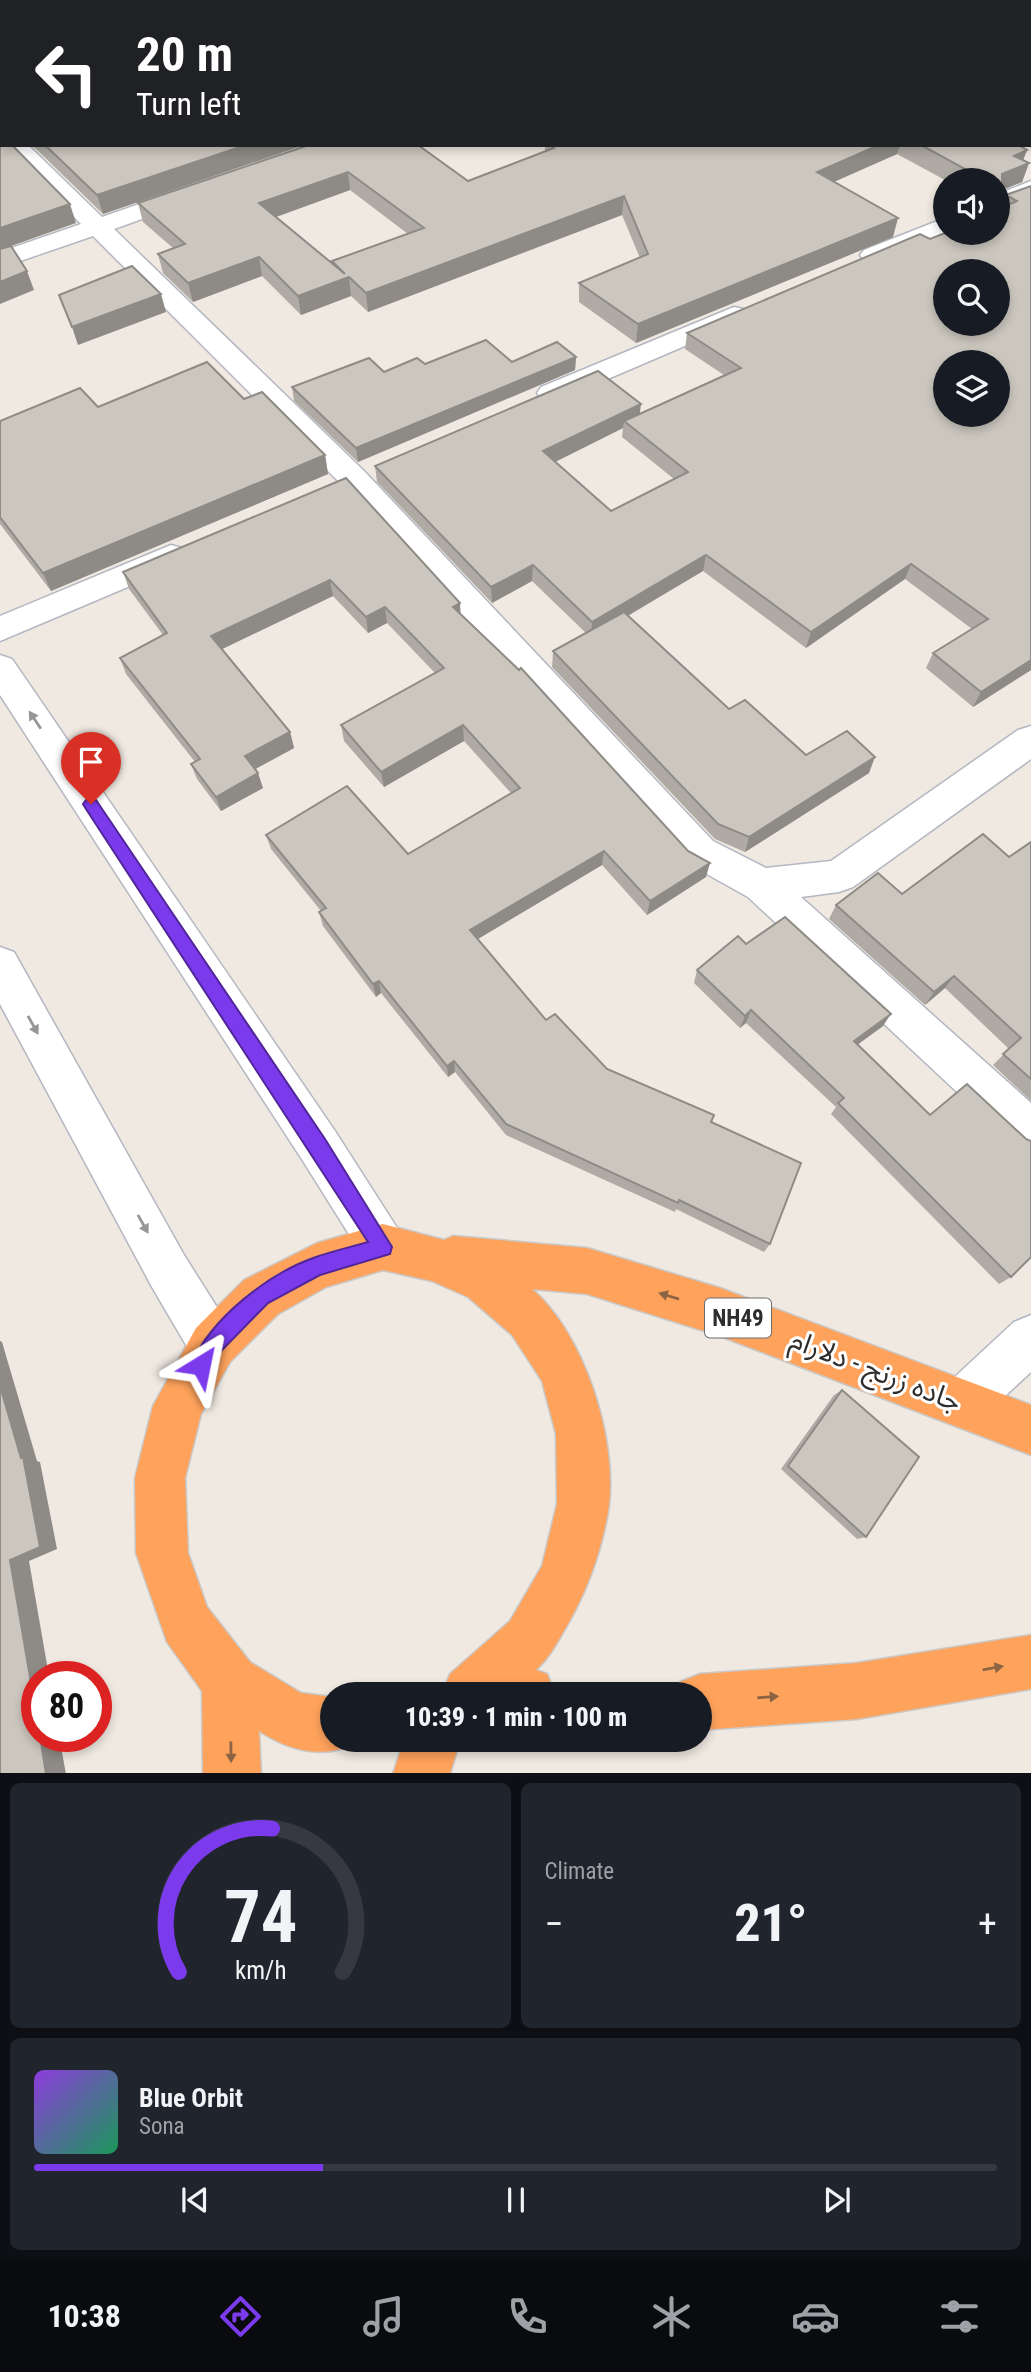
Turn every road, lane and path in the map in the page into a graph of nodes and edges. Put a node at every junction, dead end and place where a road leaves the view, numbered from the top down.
1 (17, 147) edge
2 (209, 188) edge
3 (1031, 188) edge
4 (1010, 197) edge
5 (95, 226) junction
6 (933, 230) edge
7 (0, 260) edge
8 (842, 269) edge
9 (765, 302) edge
10 (521, 406) edge
11 (189, 548) edge
12 (0, 629) edge
13 (0, 668) edge
14 (1031, 740) edge
15 (762, 885) junction
16 (0, 965) edge
17 (1031, 1132) edge
18 (383, 1247) junction
19 (432, 1258) junction
20 (1031, 1339) edge
21 (213, 1345) junction
22 (962, 1403) junction
23 (1031, 1430) edge
24 (1031, 1662) edge
25 (230, 1682) junction
26 (499, 1682) edge
27 (712, 1701) edge
28 (320, 1723) edge
29 (428, 1752) edge
30 (232, 1773) edge
31 (421, 1773) edge

1 - 5 street
2 - 5 street
3 - 4 street
5 - 7 street
5 - 15 street
6 - 8 street
9 - 10 street
11 - 12 street
18 -> 13 street
14 - 15 street
15 - 17 street
16 -> 21 street
18 - 19 highway, NH49
18 - 21 highway, NH49
22 -> 19 highway, جاده زرنج - دلارام / NH49
19 - 26 highway, NH49
20 - 22 street
21 - 25 highway, NH49
22 - 23 highway, جاده زرنج - دلارام / NH49
27 -> 24 highway
25 - 28 highway, NH49
25 -> 30 highway
29 - 31 highway

